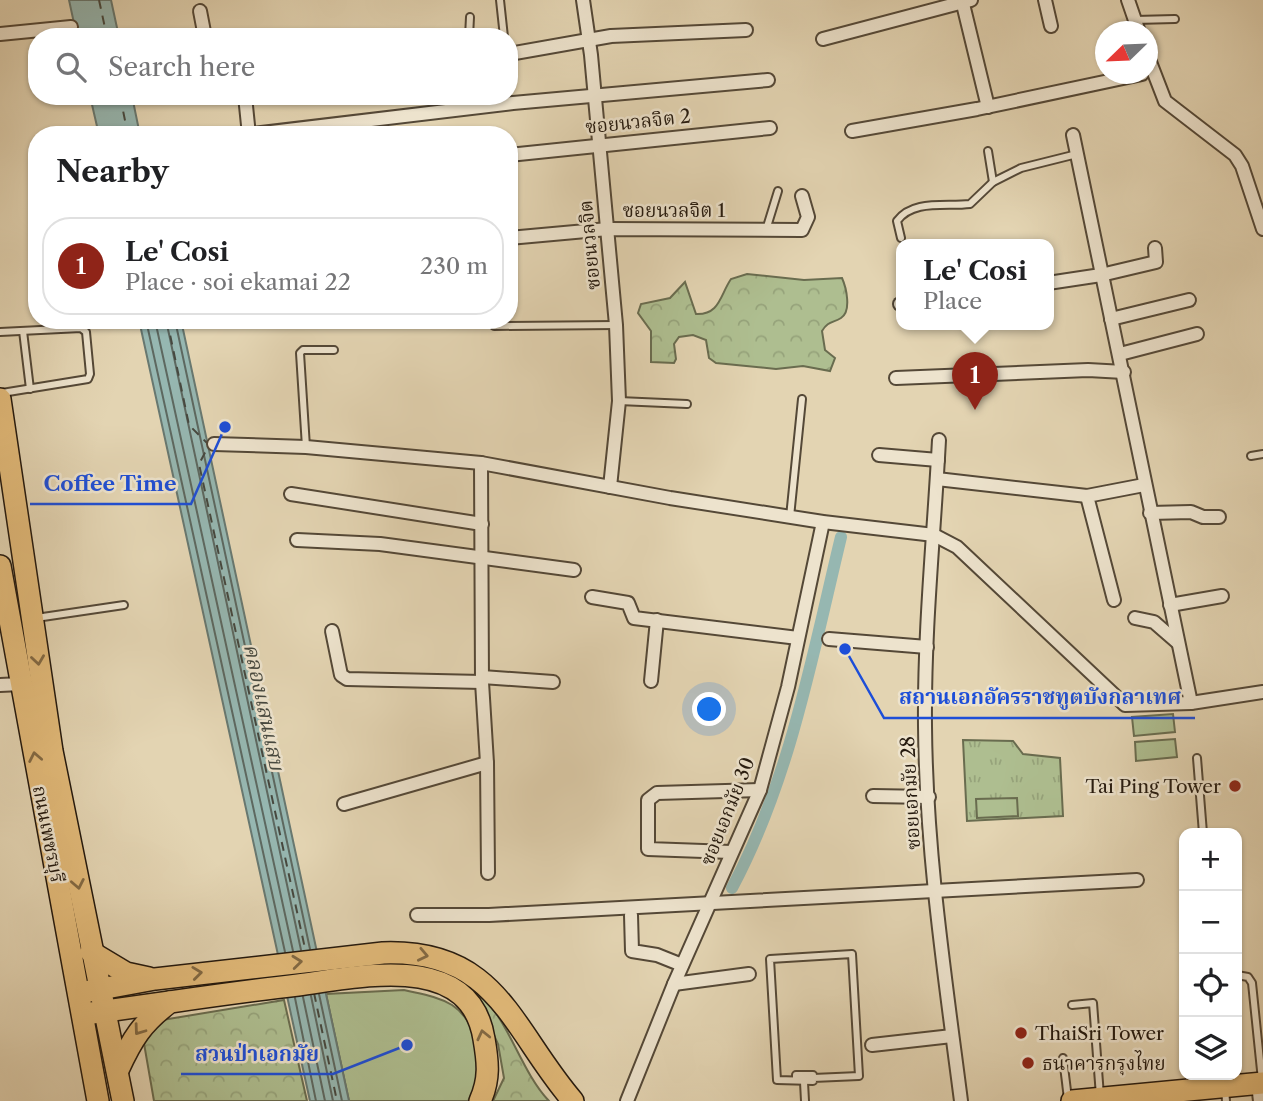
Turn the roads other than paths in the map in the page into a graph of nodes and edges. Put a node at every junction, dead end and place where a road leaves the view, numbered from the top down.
1 (500, 0) edge
2 (583, 0) edge
3 (1045, 0) edge
4 (1128, 0) edge
5 (965, 1) edge
6 (200, 11) dead end
7 (470, 17) dead end
8 (1175, 19) dead end
9 (1135, 21) edge
10 (1158, 22) edge
11 (1051, 26) dead end
12 (71, 27) dead end
13 (61, 28) edge
14 (203, 28) edge
15 (469, 28) edge
16 (504, 28) edge
17 (746, 30) dead end
18 (28, 31) edge
19 (0, 34) edge
20 (588, 39) junction
21 (823, 39) dead end
22 (518, 52) edge
23 (768, 80) dead end
24 (1095, 83) edge
25 (1154, 84) edge
26 (594, 95) junction
27 (518, 104) edge
28 (245, 105) edge
29 (507, 105) edge
30 (988, 107) junction
31 (247, 126) edge
32 (325, 126) edge
33 (771, 128) dead end
34 (852, 131) dead end
35 (1073, 135) dead end
36 (598, 144) junction
37 (988, 150) dead end
38 (518, 154) edge
39 (1077, 154) junction
40 (993, 182) junction
41 (778, 191) dead end
42 (802, 196) dead end
43 (608, 229) junction
44 (1263, 229) edge
45 (766, 230) junction
46 (518, 237) edge
47 (901, 238) dead end
48 (1155, 248) dead end
49 (1101, 275) junction
50 (1054, 282) edge
51 (1189, 300) dead end
52 (1111, 319) junction
53 (616, 324) junction
54 (518, 326) edge
55 (62, 329) edge
56 (82, 329) edge
57 (23, 331) junction
58 (0, 332) edge
59 (1197, 334) dead end
60 (334, 350) dead end
61 (1120, 354) junction
62 (1124, 372) junction
63 (896, 378) dead end
64 (30, 389) junction
65 (0, 396) edge
66 (802, 399) dead end
67 (619, 401) junction
68 (687, 404) dead end
69 (939, 440) dead end
70 (214, 444) dead end
71 (306, 447) junction
72 (1263, 454) edge
73 (878, 455) dead end
74 (1251, 456) dead end
75 (938, 460) junction
76 (481, 463) junction
77 (937, 479) junction
78 (0, 481) edge
79 (1144, 485) junction
80 (610, 487) junction
81 (291, 494) dead end
82 (1087, 496) junction
83 (1150, 513) junction
84 (790, 517) junction
85 (1219, 517) dead end
86 (823, 522) junction
87 (482, 524) junction
88 (934, 535) junction
89 (297, 540) dead end
90 (483, 556) junction
91 (0, 566) edge
92 (574, 570) dead end
93 (1222, 596) dead end
94 (592, 597) dead end
95 (1114, 600) dead end
96 (124, 605) dead end
97 (1170, 606) junction
98 (31, 610) junction
99 (1135, 618) dead end
100 (657, 620) junction
101 (332, 631) dead end
102 (798, 638) junction
103 (829, 639) dead end
104 (1178, 642) junction
105 (927, 647) junction
106 (482, 680) junction
107 (554, 681) dead end
108 (651, 681) dead end
109 (10, 685) edge
110 (1263, 692) edge
111 (1191, 703) junction
112 (1197, 758) dead end
113 (487, 763) junction
114 (760, 790) junction
115 (873, 796) dead end
116 (929, 797) junction
117 (344, 804) dead end
118 (1203, 828) edge
119 (731, 852) junction
120 (488, 873) dead end
121 (1136, 880) dead end
122 (935, 890) junction
123 (710, 904) junction
124 (417, 915) dead end
125 (631, 915) dead end
126 (91, 952) junction
127 (682, 965) junction
128 (749, 974) dead end
129 (1242, 976) edge
130 (155, 979) junction
131 (674, 984) junction
132 (100, 988) junction
133 (79, 993) junction
134 (170, 1002) junction
135 (1072, 1005) dead end
136 (93, 1013) junction
137 (952, 1036) junction
138 (872, 1045) dead end
139 (1063, 1058) dead end
140 (118, 1070) junction
141 (813, 1078) junction
142 (796, 1079) junction
143 (804, 1082) junction
144 (1220, 1087) edge
145 (1261, 1088) edge
146 (1191, 1095) edge
147 (1100, 1098) junction
148 (98, 1101) edge
149 (122, 1101) edge
150 (480, 1101) edge
151 (573, 1101) edge
152 (627, 1101) edge
153 (805, 1101) edge
154 (961, 1101) edge
155 (1070, 1101) edge

1 - 16 lane
2 - 20 street, ซอยนวลจิต
3 - 11 street
4 - 9 street
5 - 21 street
5 - 30 street
6 - 14 street
7 - 15 lane
8 - 10 lane
12 - 13 street
17 - 20 street
18 - 19 street
20 - 22 street
20 - 26 street, ซอยนวลจิต
23 - 26 street
24 - 30 street
25 - 44 street
26 - 27 street
26 - 36 street, ซอยนวลจิต
28 - 31 street
29 - 32 street
30 - 34 street
33 - 36 street, ซอยนวลจิต 2
35 - 39 street
36 - 38 street, ซอยนวลจิต 2
36 - 43 street, ซอยนวลจิต
37 - 40 lane
39 - 40 lane
39 - 49 street
40 - 47 lane
41 - 45 lane
42 - 45 street, ซอยนวลจิต 1
43 - 45 street, ซอยนวลจิต 1
43 - 46 street, ซอยนวลจิต 1
43 - 53 street, ซอยนวลจิต
48 - 49 street
49 - 50 street
49 - 52 street
51 - 52 street
52 - 61 street
53 - 54 lane
53 - 67 street, ซอยนวลจิต
55 - 57 lane
56 - 64 lane
57 - 58 lane
57 - 64 lane
59 - 61 street
60 - 71 lane
61 - 62 street
62 - 63 street
62 - 79 street
64 - 65 lane
65 - 98 main road, ถนนเพชรบุรี
66 - 84 lane
67 - 68 lane
67 - 80 street, ซอยนวลจิต
69 - 75 street, ซอยเอกมัย 28
70 - 71 street
71 - 76 street
72 - 74 lane
73 - 75 street
75 - 77 street, ซอยเอกมัย 28
76 - 80 street
76 - 87 street
77 - 82 street
77 - 88 street, ซอยเอกมัย 28
78 - 98 main road, ถนนเพชรบุรี
79 - 82 street
79 - 83 street
80 - 84 street
81 - 87 street
82 - 95 street
83 - 85 street
83 - 97 street
84 - 86 street
86 - 88 street
86 - 102 street, ซอยเอกมัย 30
87 - 90 street
88 - 105 street, ซอยเอกมัย 28
88 - 111 street
89 - 90 street
90 - 92 street
90 - 106 street
91 - 109 main road, ถนนเพชรบุรี
93 - 97 street
94 - 100 street
96 - 98 lane
97 - 104 street
98 -> 126 main road, ถนนเพชรบุรี
99 - 104 street
100 - 102 street
100 - 108 street
101 - 106 street
102 - 114 street, ซอยเอกมัย 30
103 - 105 street
104 - 111 street
105 - 116 street, ซอยเอกมัย 28
106 - 107 street
106 - 113 street
133 -> 109 main road, ถนนเพชรบุรี
110 - 111 street
112 - 118 lane
113 - 117 street
113 - 120 street
114 - 119 street, ซอยเอกมัย 30
114 - 119 street
115 - 116 street
116 - 122 street, ซอยเอกมัย 28
119 - 123 street, ซอยเอกมัย 30
121 - 122 street
122 - 123 street
122 - 137 street, ซอยเอกมัย 28
123 - 124 street
123 - 127 street, ซอยเอกมัย 30
125 - 127 street
126 - 130 main road
126 - 132 main road, ถนนเพชรบุรี
127 - 131 street, ซอยเอกมัย 30
128 - 131 street
129 - 145 lane
130 - 132 main road
130 -> 151 main road
131 - 152 street, ซอยเอกมัย 30
132 - 133 main road
132 - 136 main road, ถนนเพชรบุรี
133 - 136 main road, ถนนเพชรบุรี
134 - 136 main road
134 -> 140 main road
150 -> 134 main road
135 - 147 lane
136 - 140 main road, ถนนเพชรบุรี
136 - 148 main road, ถนนเพชรบุรี
137 - 138 street
137 - 154 street, ซอยเอกมัย 28
139 - 155 lane
140 - 149 main road, ถนนเพชรบุรี
141 - 142 lane
141 - 142 lane
141 - 143 lane
142 - 143 lane
143 - 153 lane
144 - 145 main road
144 - 146 main road
146 - 147 main road
147 - 155 main road

